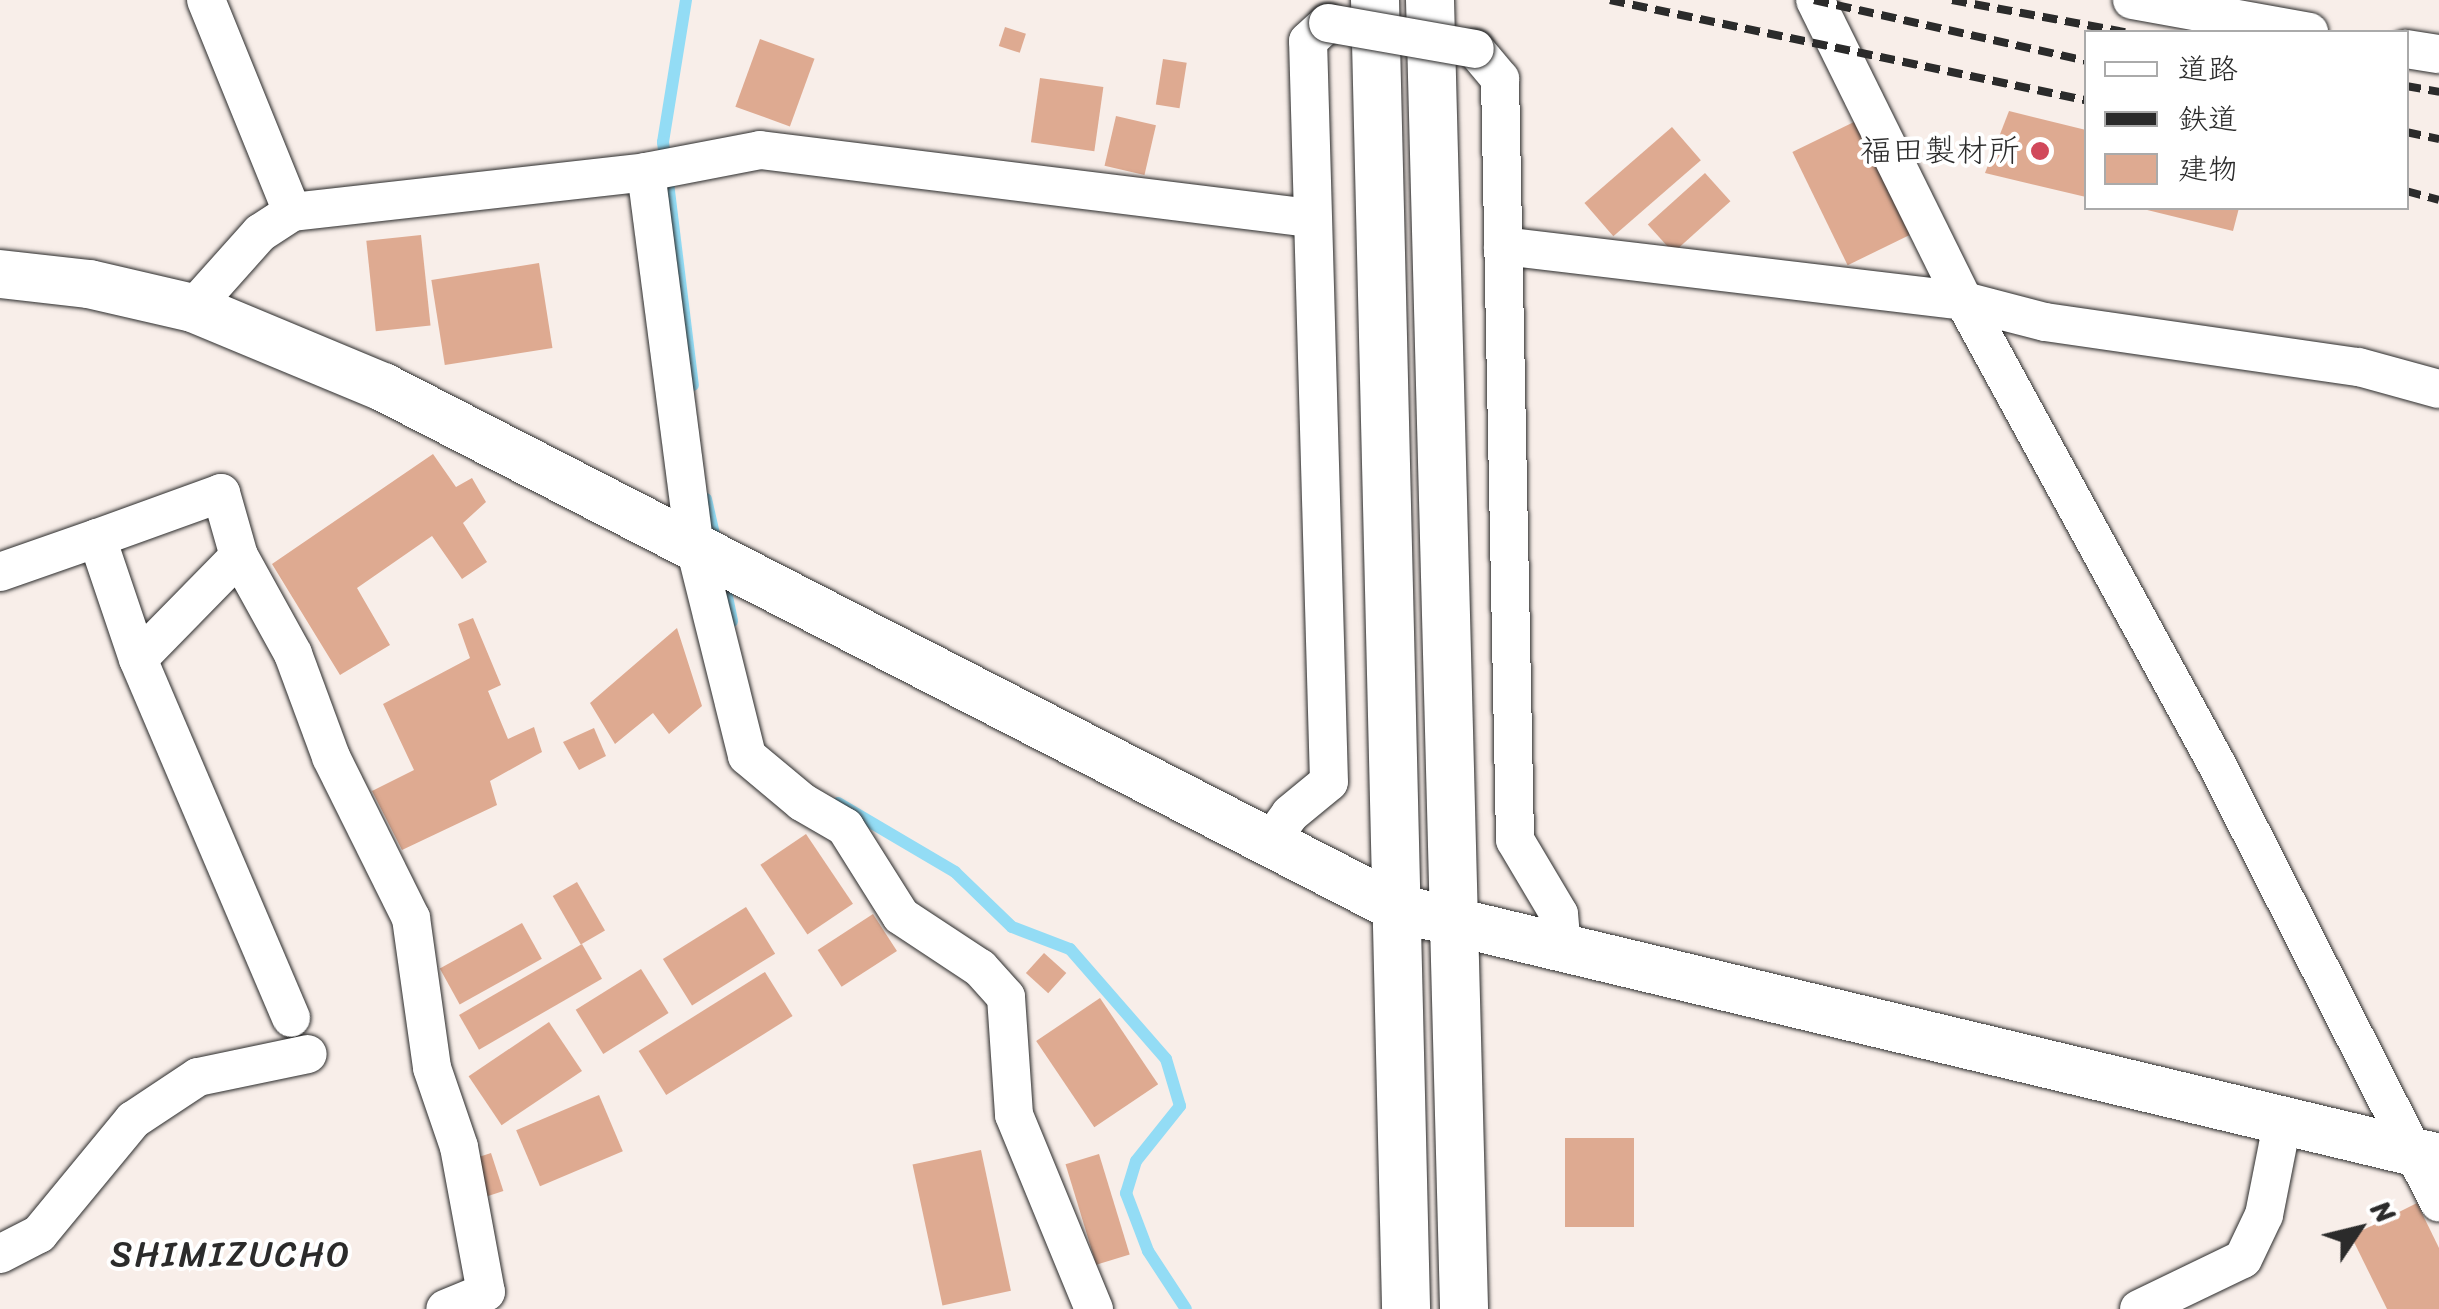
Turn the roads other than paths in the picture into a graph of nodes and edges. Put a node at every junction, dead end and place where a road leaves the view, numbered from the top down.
1 (206, 0) edge
2 (1375, 0) edge
3 (1430, 0) edge
4 (1816, 0) edge
5 (2132, 0) edge
6 (2298, 30) edge
7 (2409, 49) edge
8 (2439, 54) edge
9 (646, 172) junction
10 (292, 212) junction
11 (1311, 218) junction
12 (1504, 246) junction
13 (0, 274) edge
14 (1964, 301) junction
15 (193, 308) junction
16 (2439, 389) edge
17 (97, 538) junction
18 (696, 547) junction
19 (240, 556) junction
20 (0, 572) edge
21 (138, 659) junction
22 (1268, 846) junction
23 (1396, 908) junction
24 (1454, 926) junction
25 (1562, 952) junction
26 (291, 1018) dead end
27 (308, 1054) dead end
28 (2282, 1124) junction
29 (2426, 1155) edge
30 (2439, 1202) edge
31 (0, 1254) edge
32 (2144, 1308) edge
33 (445, 1309) edge
34 (1094, 1309) edge
35 (1406, 1309) edge
36 (1464, 1309) edge

1 - 10 street
2 - 23 street
3 - 24 street
4 - 14 street
5 - 6 street
7 - 8 street
9 - 10 street
9 - 11 street
9 - 18 street
10 - 15 street
11 - 12 street, bridge
11 - 22 street
12 - 14 street
12 - 25 street
13 - 15 street
14 - 16 street
14 - 29 street
15 - 18 street
17 - 19 street
17 - 20 street
17 - 21 street
18 - 22 street
18 - 34 street
19 - 21 street
19 - 33 street
21 - 26 street
22 - 23 street
23 - 24 street
23 - 35 street
24 - 25 street
24 - 36 street
25 - 28 street
27 - 31 street
28 - 29 street
28 - 32 street
29 - 30 street

